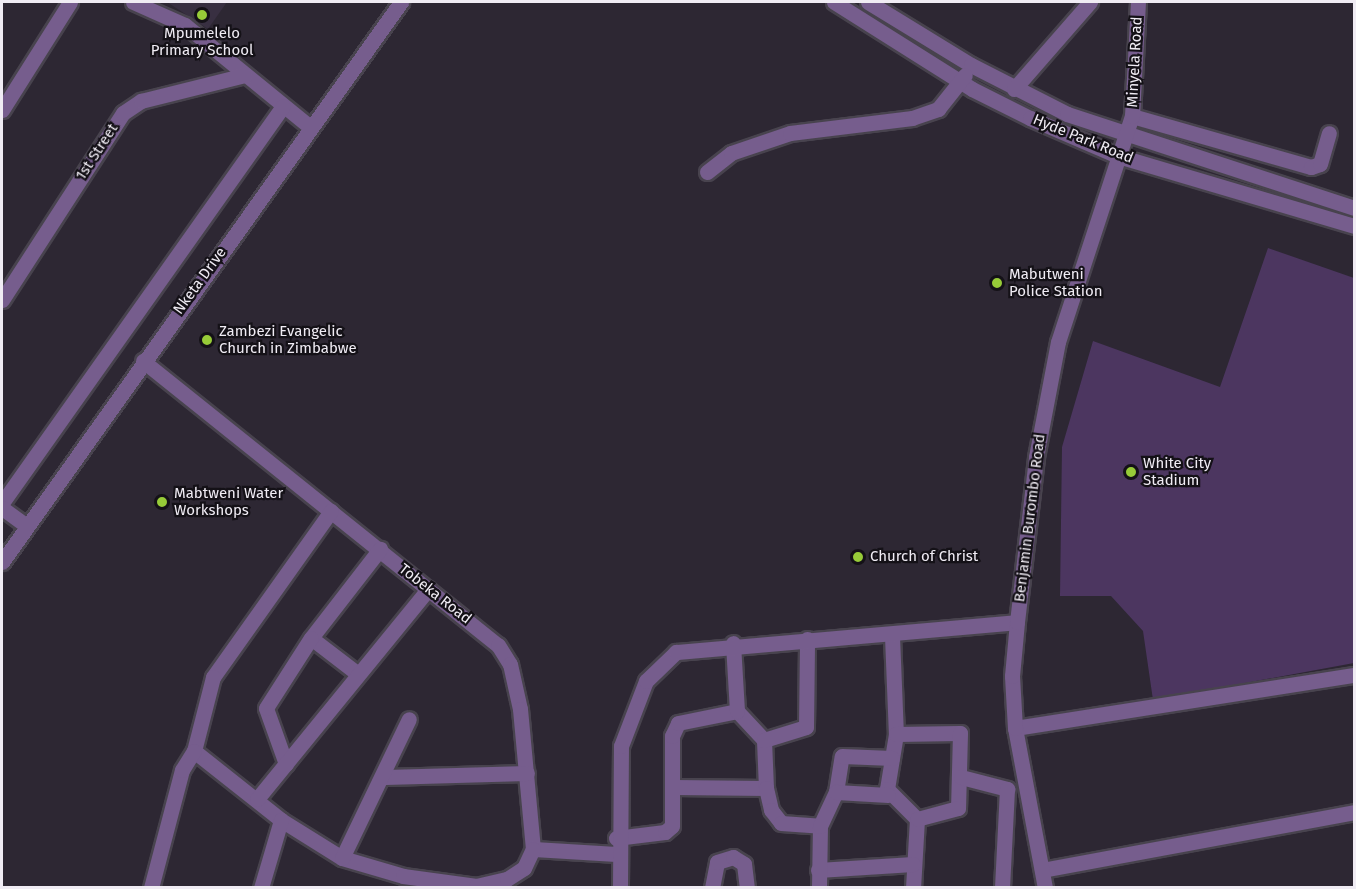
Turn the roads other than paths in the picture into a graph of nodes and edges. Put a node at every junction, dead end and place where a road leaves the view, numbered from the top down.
1 (70, 2) edge
2 (133, 2) edge
3 (400, 2) edge
4 (834, 2) edge
5 (868, 2) edge
6 (1090, 2) edge
7 (1138, 2) edge
8 (971, 65) junction
9 (246, 75) junction
10 (962, 82) junction
11 (1014, 89) junction
12 (283, 106) junction
13 (2, 110) edge
14 (1132, 116) junction
15 (309, 126) junction
16 (1329, 133) dead end
17 (1126, 138) junction
18 (1119, 156) junction
19 (707, 172) dead end
20 (1354, 208) edge
21 (1354, 226) edge
22 (2, 300) edge
23 (143, 361) junction
24 (2, 502) edge
25 (2, 508) edge
26 (331, 511) junction
27 (27, 526) junction
28 (380, 549) junction
29 (2, 562) edge
30 (428, 589) junction
31 (1017, 622) junction
32 (892, 636) junction
33 (311, 638) junction
34 (807, 639) junction
35 (733, 643) junction
36 (358, 674) junction
37 (1354, 675) edge
38 (737, 711) junction
39 (409, 719) dead end
40 (1015, 728) junction
41 (896, 735) junction
42 (764, 740) junction
43 (194, 751) junction
44 (892, 758) junction
45 (286, 764) junction
46 (527, 773) junction
47 (385, 777) junction
48 (961, 777) junction
49 (674, 787) junction
50 (766, 788) junction
51 (836, 792) junction
52 (888, 795) junction
53 (257, 799) junction
54 (1354, 812) edge
55 (917, 819) junction
56 (281, 820) junction
57 (820, 826) junction
58 (616, 838) junction
59 (533, 849) junction
60 (617, 854) junction
61 (342, 858) junction
62 (913, 864) junction
63 (818, 870) junction
64 (1042, 870) junction
65 (151, 888) edge
66 (261, 888) edge
67 (620, 888) edge
68 (712, 888) edge
69 (747, 888) edge
70 (819, 888) edge
71 (913, 888) edge
72 (1002, 888) edge
73 (1045, 888) edge

1 - 13 street
2 - 9 street
3 - 15 street, Nketa Drive
4 - 10 street, Hyde Park Road
5 - 8 street, Hyde Park Road
6 - 11 street
7 - 14 street, Minyela Road
8 - 10 street
8 - 11 street, Hyde Park Road
9 - 12 street
9 - 22 street, 1st Street
10 - 18 street, Hyde Park Road
10 - 19 street
11 - 17 street, Hyde Park Road
12 - 15 street
12 - 24 street
14 - 16 street
14 - 17 street, Minyela Road
15 - 23 street, Nketa Drive
17 - 18 street, Minyela Road
17 - 20 street, Hyde Park Road
18 - 21 street, Hyde Park Road
18 - 31 street, Benjamin Burombo Road
23 - 26 street, Tobeka Road
23 - 27 street, Nketa Drive
25 - 27 street
26 - 28 street, Tobeka Road
26 - 43 street
27 - 29 street, Nketa Drive
28 - 30 street, Tobeka Road
28 - 33 street
30 - 36 street
30 - 46 street, Tobeka Road
31 - 32 street
31 - 40 street, Benjamin Burombo Road
32 - 34 street
32 - 41 street
33 - 36 street
33 - 45 street
34 - 35 street
34 - 42 street
35 - 38 street
35 - 58 street
36 - 45 street
37 - 40 street
38 - 42 street
38 - 49 street
39 - 47 street
40 - 64 street, Benjamin Burombo Road
41 - 44 street
41 - 48 street
42 - 50 street
43 - 53 street
43 - 65 street
44 - 51 street
44 - 52 street
45 - 53 street
46 - 47 street
46 - 59 street, Tobeka Road
47 - 61 street
48 - 55 street
48 - 72 street
49 - 50 street
49 - 58 street
50 - 57 street
51 - 52 street
51 - 57 street
52 - 55 street
53 - 56 street
54 - 64 street
55 - 62 street
56 - 61 street
56 - 66 street
57 - 63 street
58 - 60 street
59 - 60 street
59 - 61 street
60 - 67 street
62 - 63 street
62 - 71 street
63 - 70 street
64 - 73 street, Benjamin Burombo Road
68 - 69 street

